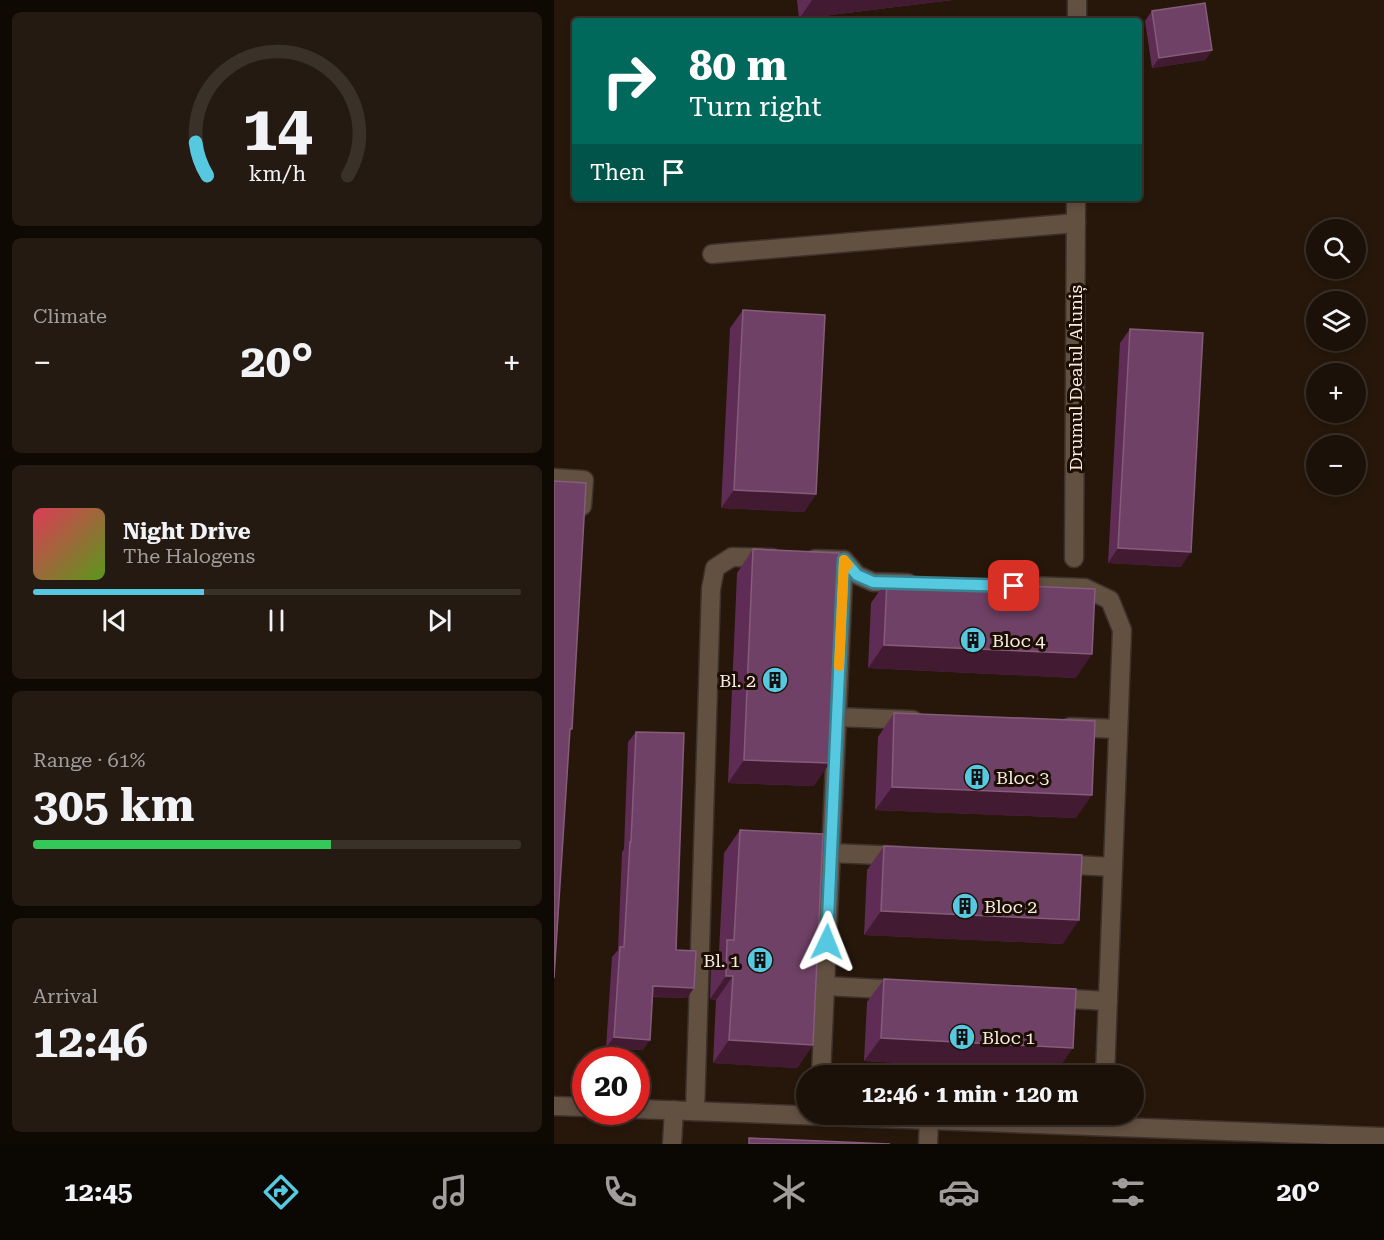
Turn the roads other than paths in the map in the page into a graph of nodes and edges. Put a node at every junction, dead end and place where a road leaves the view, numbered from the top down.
1 (1077, 0) edge
2 (1077, 18) edge
3 (1076, 201) edge
4 (1076, 223) junction
5 (713, 254) dead end
6 (554, 478) edge
7 (581, 527) edge
8 (1074, 558) dead end
9 (844, 560) junction
10 (920, 583) edge
11 (979, 585) edge
12 (837, 717) junction
13 (931, 721) edge
14 (1048, 726) edge
15 (1118, 729) junction
16 (831, 853) junction
17 (913, 857) edge
18 (1042, 863) edge
19 (1113, 867) junction
20 (826, 986) junction
21 (920, 991) edge
22 (1037, 997) edge
23 (1108, 1001) junction
24 (822, 1065) edge
25 (1105, 1065) edge
26 (554, 1106) edge
27 (572, 1107) edge
28 (650, 1109) edge
29 (674, 1110) junction
30 (695, 1111) junction
31 (796, 1114) edge
32 (929, 1125) edge
33 (1137, 1125) edge
34 (1217, 1137) edge
35 (1385, 1137) edge
36 (672, 1144) edge
37 (928, 1144) edge

1 - 2 street
3 - 4 street, Drumul Dealul Aluniș
4 - 5 street
4 - 8 street, Drumul Dealul Aluniș
6 - 7 street
9 - 10 street
9 - 12 street
9 - 30 street
11 - 15 street
12 - 13 street
12 - 16 street
14 - 15 street
15 - 19 street
16 - 17 street
16 - 20 street
18 - 19 street
19 - 23 street
20 - 21 street
20 - 24 street
22 - 23 street
23 - 25 street
26 - 27 street
28 - 29 street
29 - 30 street
29 - 36 street
30 - 31 street
32 - 37 street
33 - 34 street
34 - 35 street

